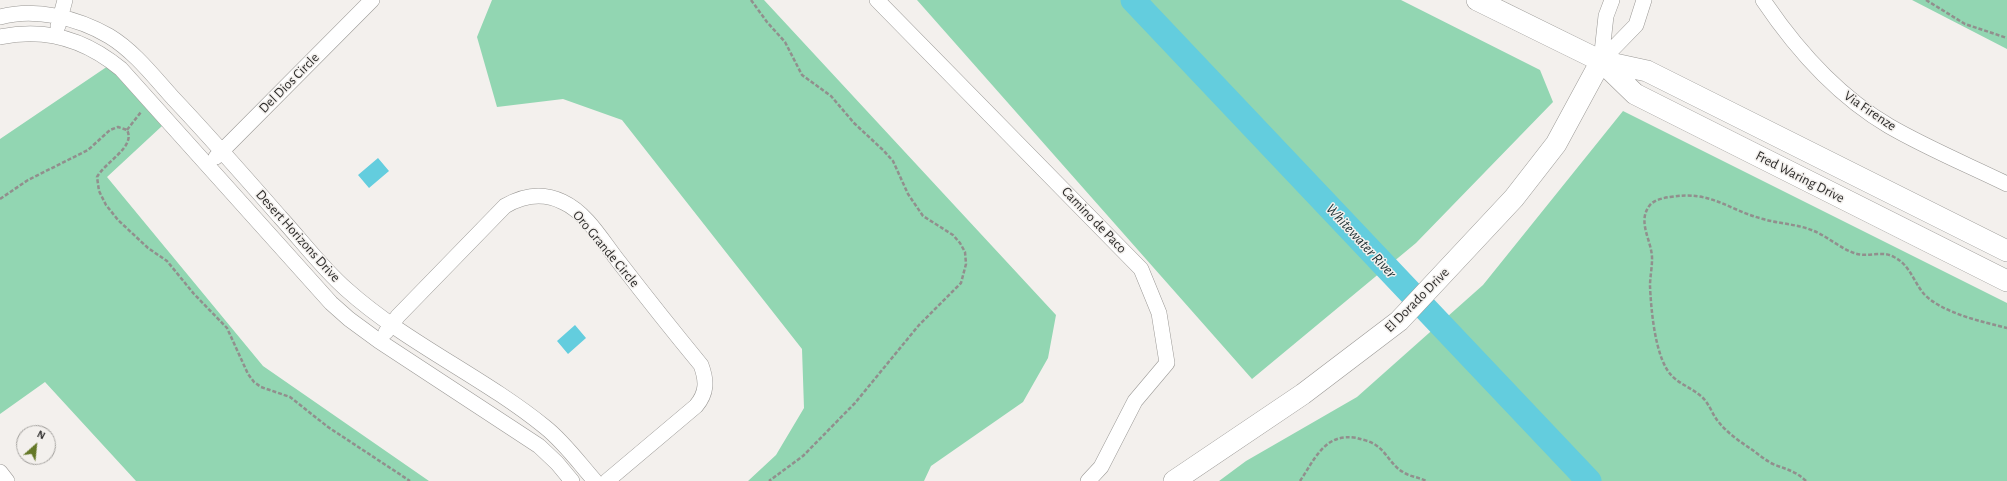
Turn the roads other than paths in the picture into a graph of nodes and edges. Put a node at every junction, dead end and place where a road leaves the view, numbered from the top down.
1 (65, 0) edge
2 (372, 0) edge
3 (877, 0) edge
4 (1476, 0) edge
5 (1612, 0) edge
6 (1644, 0) edge
7 (1763, 0) edge
8 (0, 17) edge
9 (60, 17) junction
10 (56, 35) junction
11 (0, 37) edge
12 (1601, 61) junction
13 (222, 150) junction
14 (207, 166) junction
15 (2007, 184) edge
16 (2007, 251) edge
17 (2007, 281) edge
18 (392, 324) junction
19 (380, 341) junction
20 (0, 472) edge
21 (7, 481) edge
22 (572, 481) edge
23 (595, 481) edge
24 (607, 481) edge
25 (1088, 481) edge
26 (1174, 481) edge

1 - 9 street
2 - 13 street, Del Dios Circle
3 - 25 street, Camino de Paco
4 - 12 main road, Fred Waring Drive
5 - 12 street
6 - 12 street
7 - 15 street, Via Firenze
8 - 9 street, Desert Horizons Drive
9 - 10 street
9 - 13 street, Desert Horizons Drive
10 - 11 street, Desert Horizons Drive
10 - 14 street, Desert Horizons Drive
12 - 16 main road, Fred Waring Drive
12 - 17 main road, Fred Waring Drive
12 - 26 main road, El Dorado Drive
13 - 14 street, Del Dios Circle
13 - 18 street, Desert Horizons Drive
14 - 19 street, Desert Horizons Drive
18 - 19 street, Oro Grande Circle
18 - 23 street, Desert Horizons Drive
18 - 24 street, Oro Grande Circle
19 - 22 street, Desert Horizons Drive
20 - 21 street

